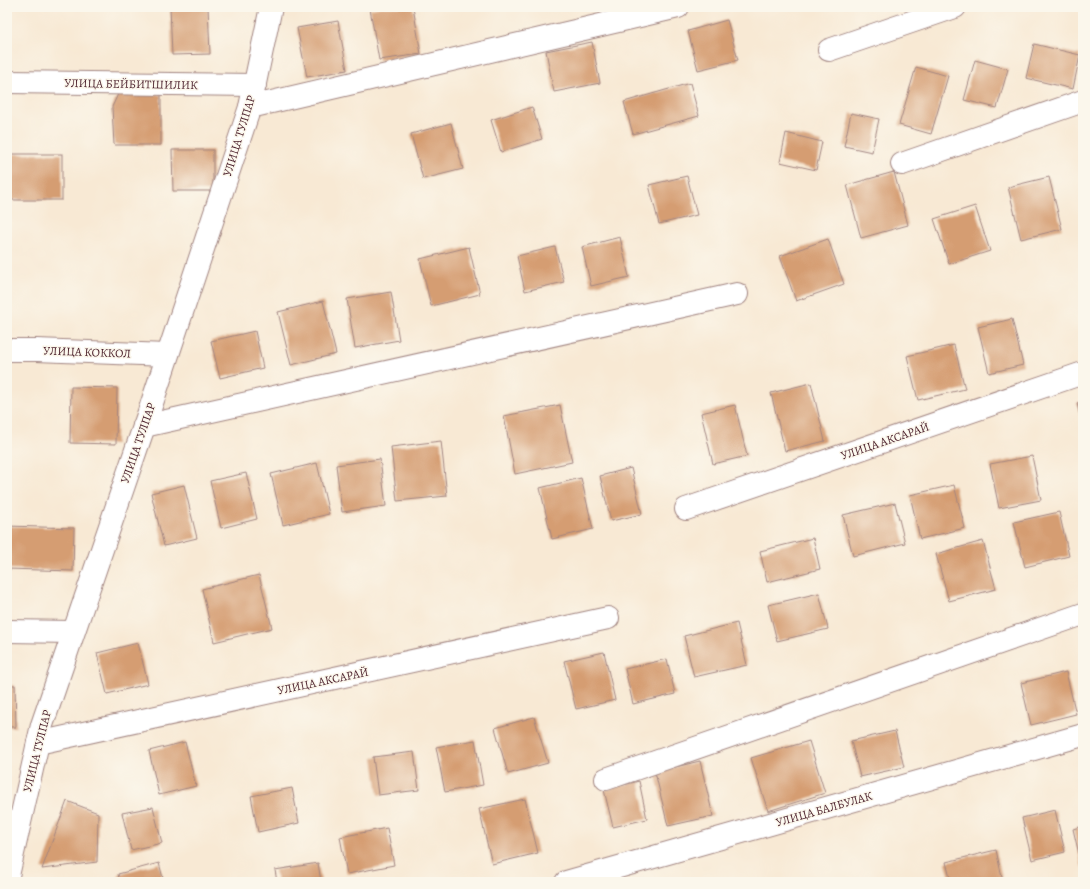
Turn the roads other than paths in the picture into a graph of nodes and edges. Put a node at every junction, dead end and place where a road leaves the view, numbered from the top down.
1 (271, 7) edge
2 (678, 7) edge
3 (955, 7) edge
4 (829, 50) dead end
5 (7, 82) edge
6 (255, 85) junction
7 (1083, 101) edge
8 (250, 107) junction
9 (902, 164) dead end
10 (737, 294) dead end
11 (7, 350) edge
12 (167, 355) junction
13 (1083, 373) edge
14 (144, 426) junction
15 (686, 509) dead end
16 (1083, 614) edge
17 (608, 618) dead end
18 (7, 631) edge
19 (73, 632) junction
20 (1083, 735) edge
21 (38, 743) junction
22 (606, 779) dead end
23 (10, 856) edge
24 (7, 880) edge
25 (566, 882) edge

1 - 6 street, УЛИЦА ТУЛПАР
2 - 8 street
3 - 4 street
5 - 6 street, УЛИЦА БЕЙБИТШИЛИК
6 - 8 street, УЛИЦА ТУЛПАР
7 - 9 street
8 - 12 street, УЛИЦА ТУЛПАР
10 - 14 street
11 - 12 street, УЛИЦА КОККОЛ
12 - 14 street, УЛИЦА ТУЛПАР
13 - 15 street, УЛИЦА АКСАРАЙ
14 - 19 street, УЛИЦА ТУЛПАР
16 - 22 street
17 - 21 street, УЛИЦА АКСАРАЙ
18 - 19 street
19 - 21 street, УЛИЦА ТУЛПАР
20 - 25 street, УЛИЦА БАЛБУЛАК
21 - 23 street, УЛИЦА ТУЛПАР
23 - 24 street, УЛИЦА ТУЛПАР

